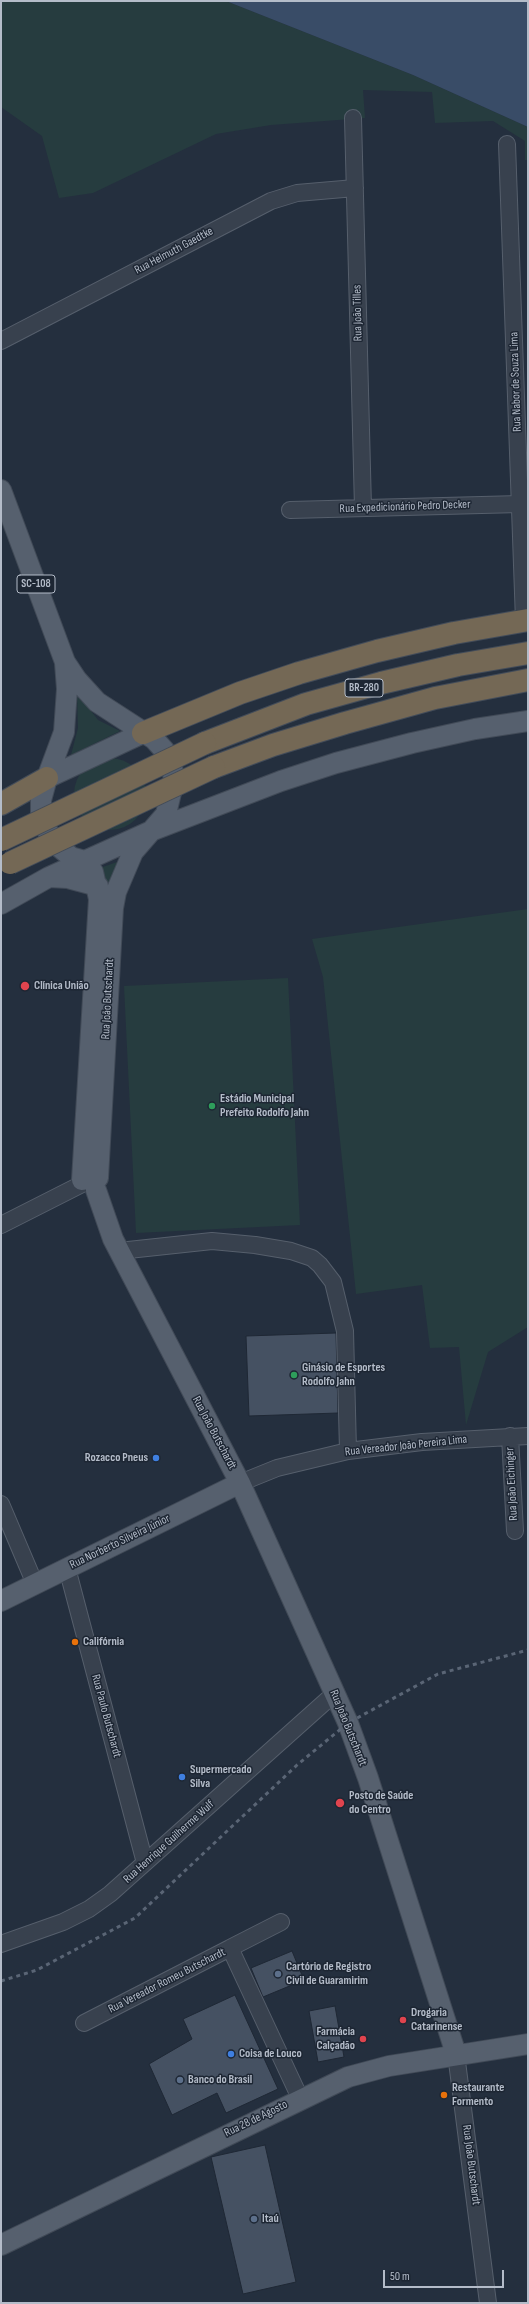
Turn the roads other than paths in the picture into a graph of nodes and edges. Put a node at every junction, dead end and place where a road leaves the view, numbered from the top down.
1 (353, 118) dead end
2 (507, 144) dead end
3 (355, 188) junction
4 (1, 341) edge
5 (523, 436) edge
6 (1, 490) edge
7 (520, 504) junction
8 (363, 508) junction
9 (290, 510) dead end
10 (526, 620) edge
11 (528, 653) edge
12 (65, 662) junction
13 (528, 680) edge
14 (104, 708) junction
15 (528, 720) edge
16 (170, 721) junction
17 (143, 732) junction
18 (37, 783) junction
19 (1, 804) edge
20 (151, 831) junction
21 (1, 840) edge
22 (85, 861) junction
23 (6, 865) edge
24 (49, 877) junction
25 (98, 886) junction
26 (1, 904) edge
27 (89, 1183) junction
28 (1, 1225) edge
29 (119, 1251) junction
30 (510, 1436) junction
31 (528, 1436) edge
32 (348, 1451) junction
33 (240, 1483) junction
34 (1, 1504) edge
35 (515, 1532) dead end
36 (67, 1568) junction
37 (35, 1584) junction
38 (1, 1601) edge
39 (335, 1693) junction
40 (145, 1863) junction
41 (280, 1922) dead end
42 (1, 1944) edge
43 (230, 1948) junction
44 (84, 2023) dead end
45 (528, 2044) edge
46 (456, 2054) junction
47 (300, 2098) junction
48 (1, 2245) edge
49 (488, 2303) edge

1 - 3 street, Rua João Tilles
2 - 5 street, Rua Nabor de Souza Lima
3 - 4 street, Rua Helmuth Gaedtke
3 - 8 street, Rua João Tilles
5 - 7 street, Rua Nabor de Souza Lima
6 - 12 main road, SC-108
7 - 8 street, Rua Expedicionário Pedro Decker
7 - 10 street, Rua Nabor de Souza Lima
8 - 9 street, Rua Expedicionário Pedro Decker
10 - 16 highway
11 - 21 highway, BR-280, bridge
12 - 14 main road, SC-108
12 - 18 main road, SC-108
13 - 23 highway, BR-280, bridge
14 - 16 main road
14 - 17 main road, SC-108
15 - 20 main road
16 - 17 highway
17 - 18 main road
17 - 20 main road
18 - 19 highway
18 - 22 main road
20 - 22 main road
20 - 27 main road, Rua João Butschardt
22 - 24 main road
22 - 25 main road, Rua João Butschardt
24 - 25 main road
24 - 26 main road
25 - 27 main road, Rua João Butschardt
27 - 28 street
27 - 29 main road, Rua João Butschardt
29 - 32 street
29 - 33 main road, Rua João Butschardt
30 - 31 street, Rua Vereador João Pereira Lima
30 - 32 street, Rua Vereador João Pereira Lima
30 - 35 street, Rua João Eichinger
32 - 33 street, Rua Vereador João Pereira Lima
33 - 36 main road, Rua Norberto Silveira Júnior
33 - 39 main road, Rua João Butschardt
34 - 37 street
36 - 37 main road, Rua Norberto Silveira Júnior
36 - 40 street, Rua Paulo Butschardt
37 - 38 main road, Rua Norberto Silveira Júnior
39 - 40 street, Rua Henrique Guilherme Wulf
39 - 46 main road, Rua João Butschardt
40 - 42 street, Rua Henrique Guilherme Wulf
41 - 43 street
43 - 44 street, Rua Vereador Romeu Butschardt
43 - 47 street, Rua Vereador Romeu Butschardt
45 - 46 main road, Rua 28 de Agosto
46 - 47 main road, Rua 28 de Agosto
46 - 49 street, Rua João Butschardt
47 - 48 main road, Rua 28 de Agosto

